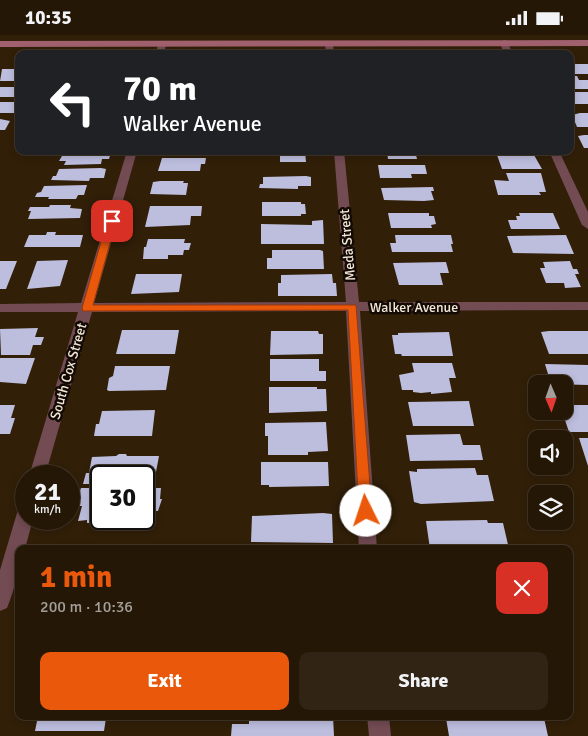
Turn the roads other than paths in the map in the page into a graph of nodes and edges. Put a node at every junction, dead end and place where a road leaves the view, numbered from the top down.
1 (504, 43) junction
2 (588, 43) edge
3 (0, 44) edge
4 (162, 44) junction
5 (329, 44) junction
6 (161, 50) edge
7 (330, 50) edge
8 (507, 50) edge
9 (131, 155) edge
10 (339, 155) edge
11 (556, 155) edge
12 (588, 225) edge
13 (588, 306) edge
14 (353, 307) junction
15 (0, 308) edge
16 (87, 308) junction
17 (40, 465) edge
18 (21, 530) edge
19 (17, 545) edge
20 (368, 545) edge
21 (15, 551) edge
22 (0, 602) edge
23 (378, 720) edge
24 (380, 736) edge

1 - 2 main road
1 - 5 main road
1 - 8 street
3 - 4 main road
4 - 5 main road
4 - 6 street
5 - 7 street
9 - 16 street, South Cox Street
10 - 14 street, Meda Street
11 - 12 street
13 - 14 street, Walker Avenue
14 - 16 street, Walker Avenue
14 - 20 street, Meda Street
15 - 16 street, Walker Avenue
16 - 17 street, South Cox Street
18 - 19 street
21 - 22 street
23 - 24 street

